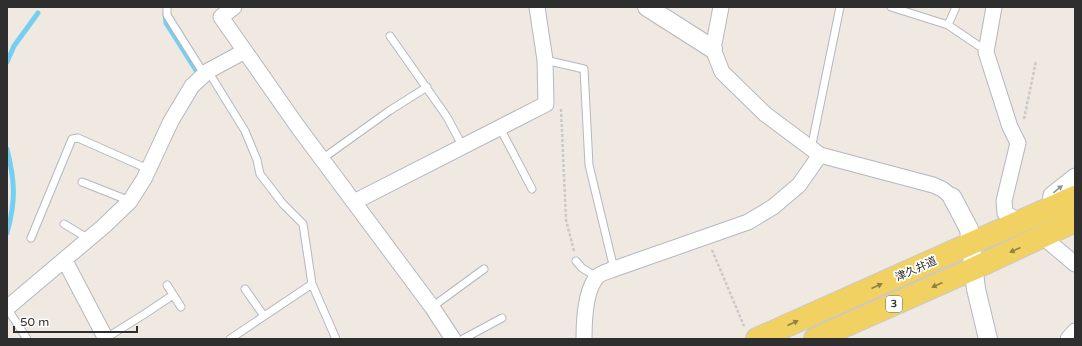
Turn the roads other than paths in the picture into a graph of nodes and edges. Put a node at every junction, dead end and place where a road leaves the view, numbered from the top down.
1 (166, 7) edge
2 (234, 7) edge
3 (537, 7) edge
4 (647, 7) edge
5 (721, 7) edge
6 (840, 7) edge
7 (891, 7) edge
8 (956, 7) edge
9 (994, 7) edge
10 (948, 25) junction
11 (390, 36) dead end
12 (979, 46) dead end
13 (713, 49) junction
14 (245, 51) junction
15 (545, 60) junction
16 (206, 73) junction
17 (427, 87) junction
18 (500, 128) junction
19 (462, 147) junction
20 (815, 153) junction
21 (322, 159) junction
22 (148, 169) junction
23 (1075, 176) edge
24 (82, 182) dead end
25 (532, 189) dead end
26 (952, 197) joint
27 (1075, 197) edge
28 (130, 201) junction
29 (354, 202) junction
30 (1050, 208) junction
31 (1075, 221) edge
32 (1020, 222) junction
33 (64, 224) dead end
34 (1043, 237) junction
35 (31, 238) dead end
36 (89, 239) junction
37 (972, 244) junction
38 (65, 261) junction
39 (576, 261) road end
40 (1075, 264) edge
41 (484, 269) dead end
42 (614, 269) junction
43 (972, 269) junction
44 (597, 277) junction
45 (312, 284) junction
46 (167, 285) dead end
47 (245, 289) dead end
48 (173, 295) junction
49 (181, 307) dead end
50 (432, 307) junction
51 (7, 308) edge
52 (264, 316) junction
53 (502, 318) dead end
54 (1075, 331) edge
55 (752, 335) edge
56 (106, 338) edge
57 (27, 339) edge
58 (230, 339) edge
59 (336, 339) edge
60 (453, 339) edge
61 (463, 339) edge
62 (584, 339) edge
63 (815, 339) edge
64 (988, 339) edge
65 (1068, 339) edge

1 - 16 lane
2 - 14 street
3 - 15 street
4 - 13 street
5 - 13 street
6 - 20 lane
7 - 10 lane
8 - 10 lane
9 - 32 street
10 - 12 lane
11 - 17 lane
13 - 20 street
14 - 16 street
14 - 21 street
15 - 18 street
15 - 42 lane
16 - 22 street
16 - 45 lane
17 - 19 lane
17 - 21 lane
18 - 19 street
18 - 25 lane
19 - 29 street
20 - 26 street
20 - 42 street
21 - 29 street
22 - 28 street
22 - 35 lane
30 -> 23 street
24 - 28 lane
26 - 37 street
27 - 30 main road, 津久井道 / 3
28 - 36 street
29 - 50 street
30 - 32 main road, 津久井道 / 3
31 - 34 main road, 津久井道 / 3
32 - 37 main road, 津久井道 / 3
33 - 36 lane
34 - 40 street
34 -> 43 main road, 津久井道 / 3
36 - 38 street
37 - 43 street
55 -> 37 main road, 津久井道 / 3
38 - 51 street
38 - 56 street
39 - 44 lane
41 - 50 lane
42 - 44 street
43 -> 63 main road, 津久井道 / 3
43 - 64 street
44 - 62 street
45 - 52 lane
45 - 59 lane
46 - 48 lane
47 - 52 lane
48 - 49 lane
48 - 56 lane
50 - 60 street
51 - 57 lane
52 - 58 lane
53 - 61 lane
54 - 65 street

